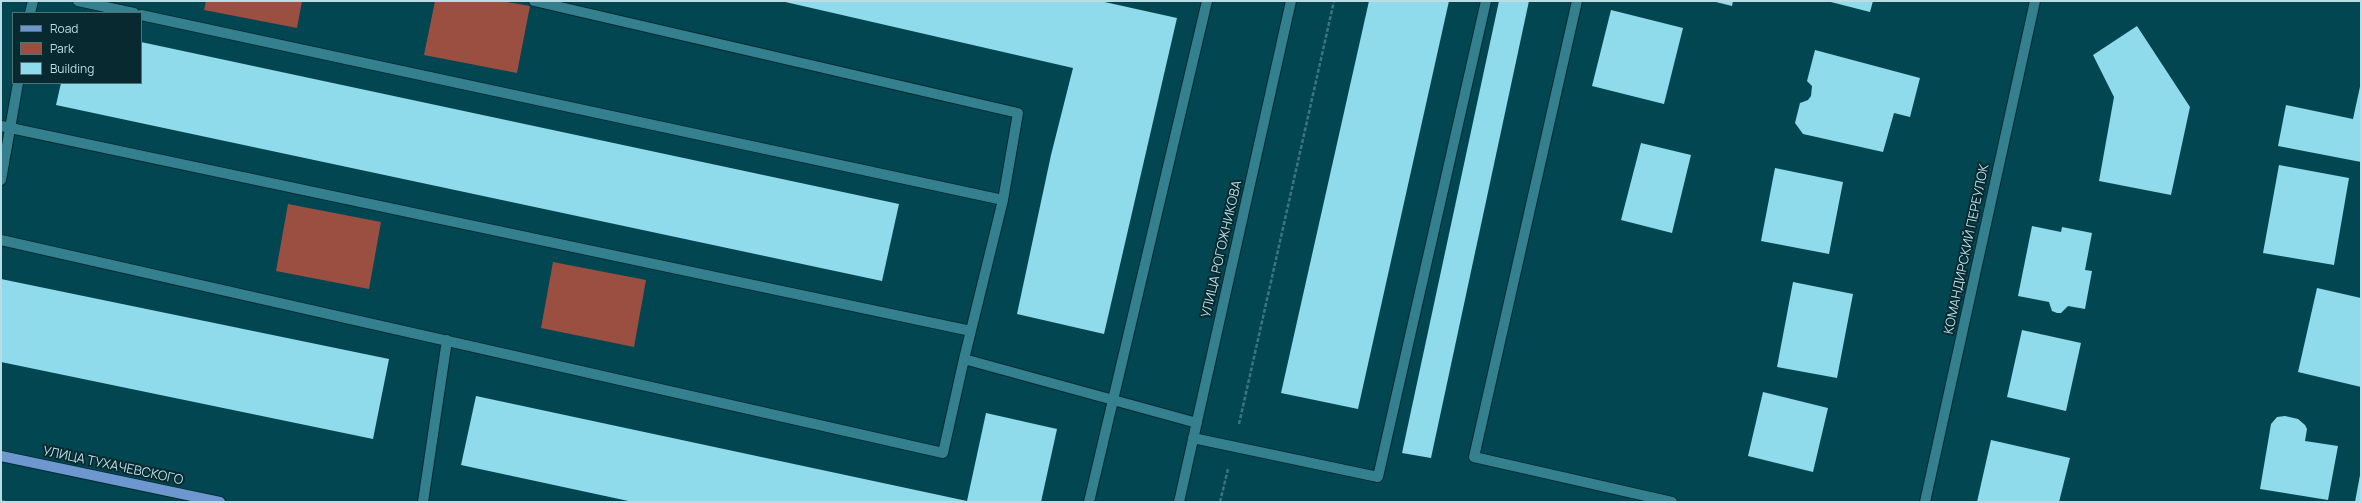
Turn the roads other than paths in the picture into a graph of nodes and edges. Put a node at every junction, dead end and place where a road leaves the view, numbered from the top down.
1 (32, 1) edge
2 (78, 1) edge
3 (534, 1) edge
4 (1207, 1) edge
5 (1291, 1) edge
6 (1486, 1) edge
7 (1577, 1) edge
8 (2035, 1) edge
9 (30, 12) edge
10 (129, 12) edge
11 (142, 15) edge
12 (18, 84) edge
13 (6, 127) edge
14 (1, 180) edge
15 (1003, 200) junction
16 (1, 240) edge
17 (971, 331) junction
18 (447, 340) junction
19 (964, 359) junction
20 (1113, 400) junction
21 (1197, 422) junction
22 (1193, 438) junction
23 (1, 456) edge
24 (220, 502) edge
25 (423, 502) edge
26 (1089, 502) edge
27 (1179, 502) edge
28 (1672, 502) edge
29 (1925, 502) edge

1 - 9 street
2 - 10 street
3 - 15 street
4 - 20 street
5 - 21 street, УЛИЦА РОГОЖНИКОВА
6 - 22 street
7 - 28 street
8 - 29 street, КОМАНДИРСКИЙ ПЕРЕУЛОК
11 - 15 street
12 - 13 street
13 - 14 street
13 - 17 street
15 - 17 street
16 - 18 street
17 - 19 street
18 - 19 street
18 - 25 street
19 - 20 street
20 - 21 street
20 - 26 street
21 - 22 street, УЛИЦА РОГОЖНИКОВА
22 - 27 street, УЛИЦА РОГОЖНИКОВА
23 - 24 main road, УЛИЦА ТУХАЧЕВСКОГО

